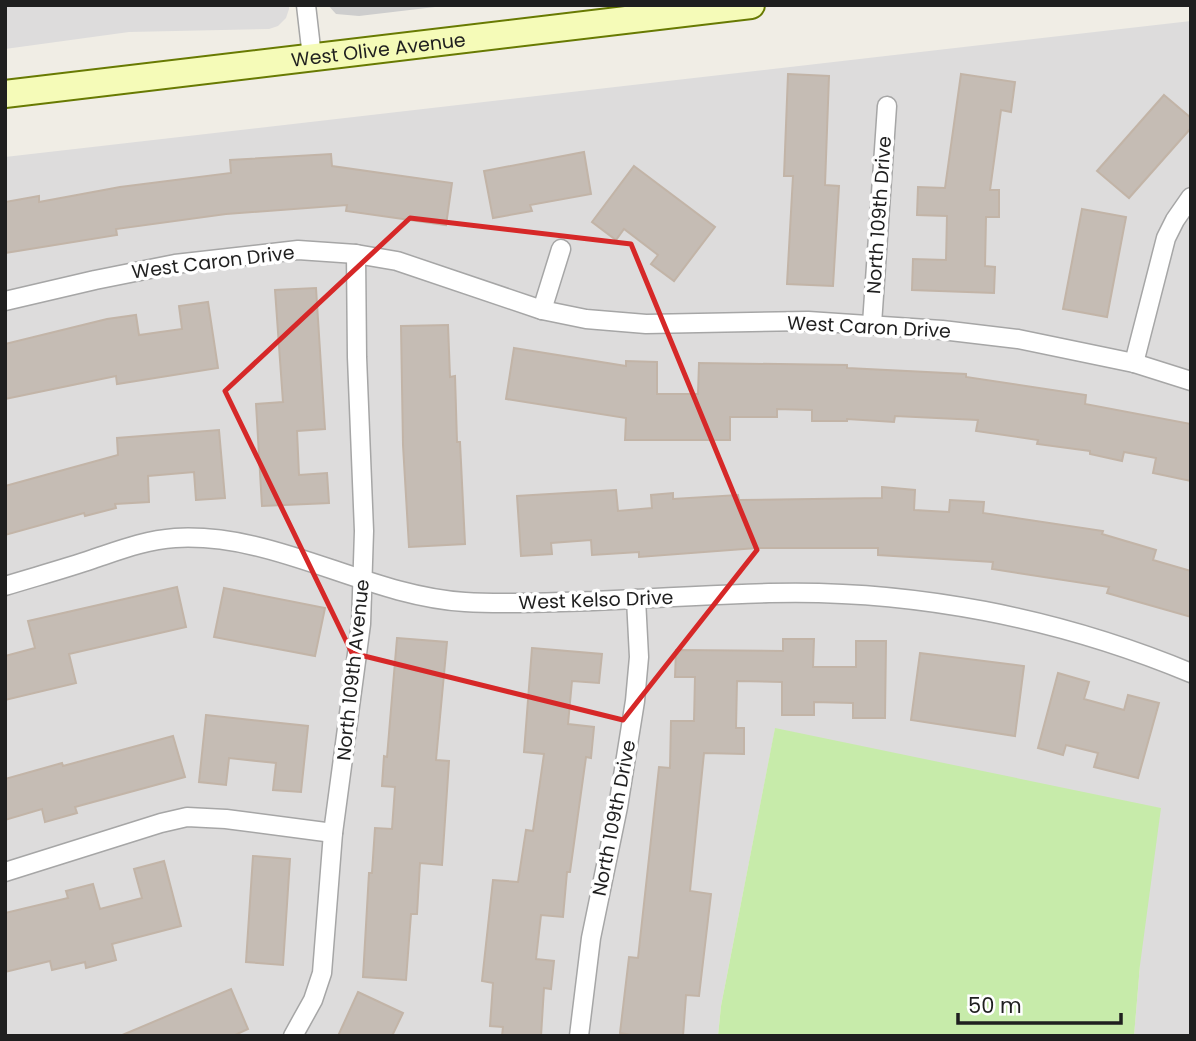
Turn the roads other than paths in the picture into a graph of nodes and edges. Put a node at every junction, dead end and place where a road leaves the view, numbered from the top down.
1 (306, 5) edge
2 (751, 5) edge
3 (313, 57) junction
4 (5, 94) edge
5 (887, 106) dead end
6 (1191, 197) edge
7 (561, 249) dead end
8 (356, 254) junction
9 (5, 301) edge
10 (542, 310) junction
11 (872, 324) junction
12 (1134, 363) junction
13 (1191, 381) edge
14 (364, 580) junction
15 (5, 586) edge
16 (636, 599) junction
17 (1191, 673) edge
18 (333, 834) junction
19 (5, 872) edge
20 (293, 1036) edge
21 (579, 1036) edge

1 - 3 street
2 - 3 main road, West Olive Avenue
3 - 4 main road, West Olive Avenue
5 - 11 street, North 109th Drive
6 - 12 street
7 - 10 street
8 - 9 street, West Caron Drive
8 - 10 street, West Caron Drive
8 - 14 street, North 109th Avenue
10 - 11 street, West Caron Drive
11 - 12 street, West Caron Drive
12 - 13 street, West Caron Drive
14 - 15 street, West Kelso Drive
14 - 16 street, West Kelso Drive
14 - 18 street, North 109th Avenue
16 - 17 street, West Kelso Drive
16 - 21 street, North 109th Drive
18 - 19 street
18 - 20 street, North 109th Avenue

